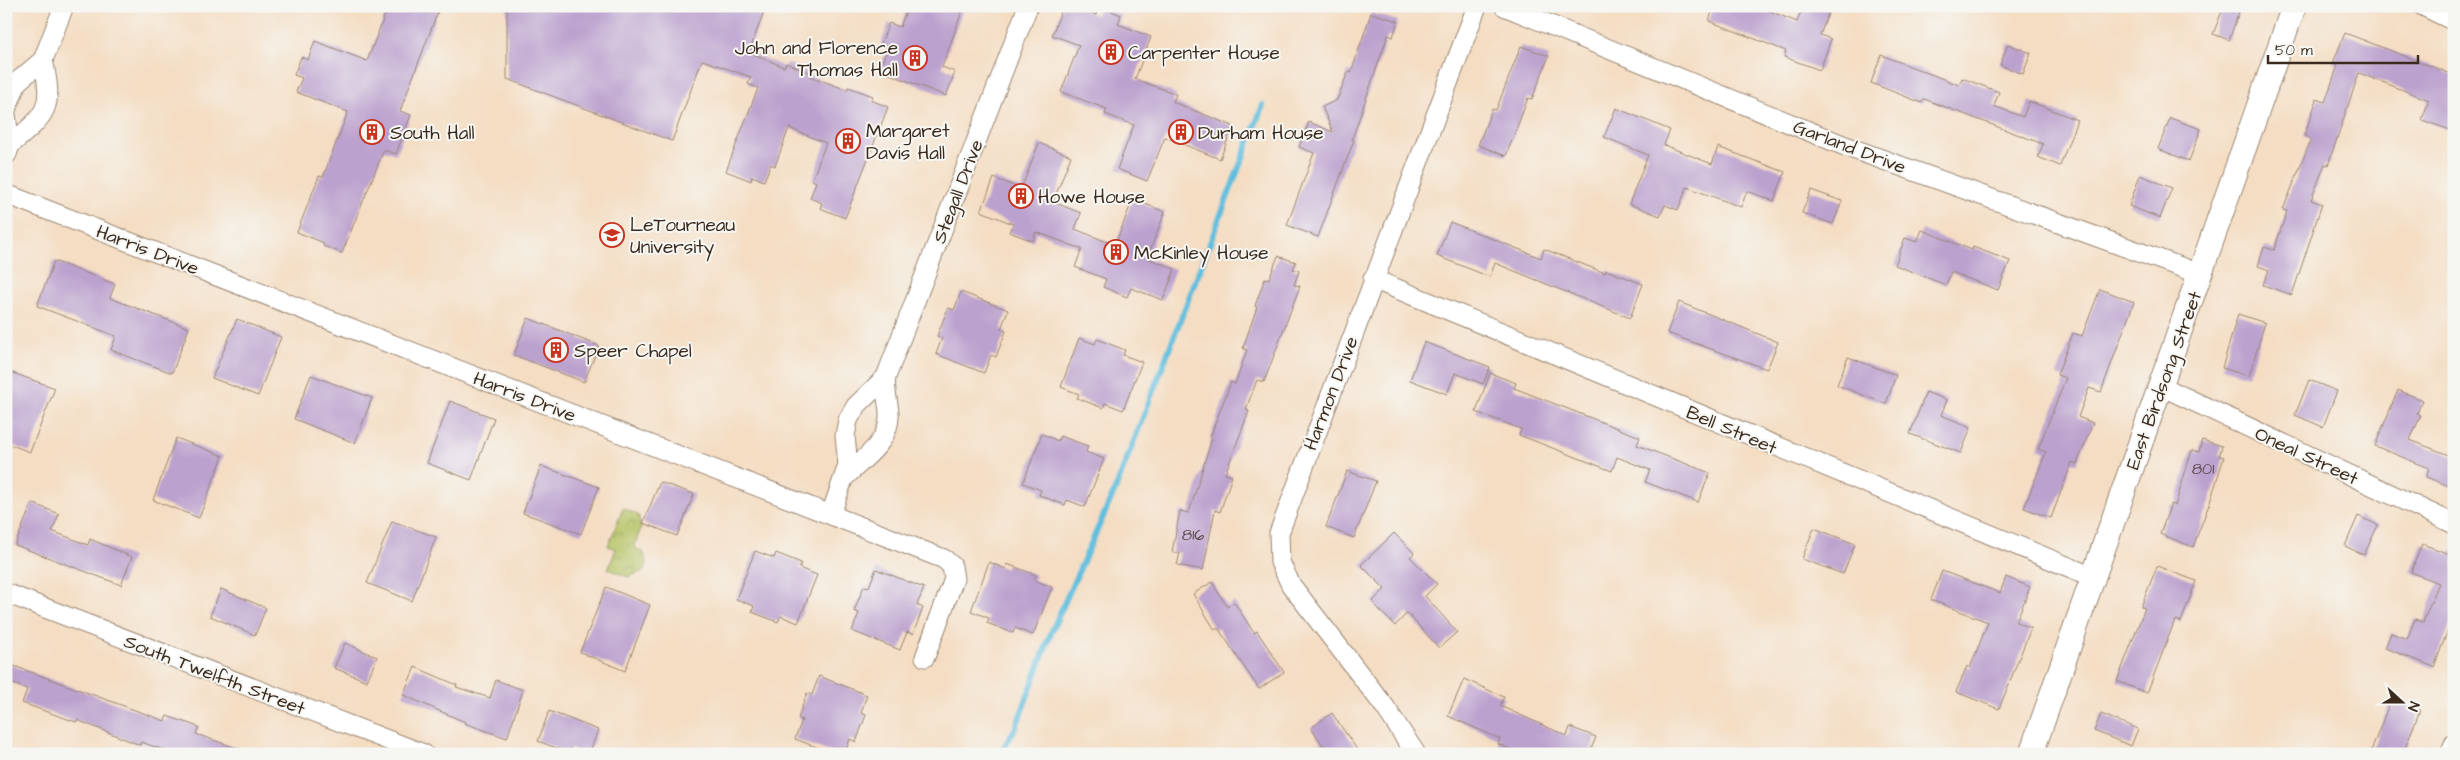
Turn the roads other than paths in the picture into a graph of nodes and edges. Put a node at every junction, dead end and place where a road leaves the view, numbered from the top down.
1 (64, 6) edge
2 (1028, 6) edge
3 (1477, 6) edge
4 (1504, 6) edge
5 (2294, 6) edge
6 (2423, 6) edge
7 (2454, 21) edge
8 (43, 60) junction
9 (6, 110) edge
10 (6, 115) edge
11 (8, 150) edge
12 (6, 194) edge
13 (2200, 274) junction
14 (1373, 279) junction
15 (886, 377) junction
16 (2161, 386) junction
17 (846, 476) junction
18 (831, 514) junction
19 (2454, 524) edge
20 (2093, 577) junction
21 (6, 593) edge
22 (925, 656) dead end
23 (2454, 744) edge
24 (424, 754) edge
25 (1416, 754) edge
26 (2031, 754) edge
27 (2450, 754) edge

1 - 8 street
2 - 15 street, Stegall Drive
3 - 14 street, Harmon Drive
4 - 13 street, Garland Drive
5 - 13 street, East Birdsong Street
6 - 7 street
8 - 9 street
8 - 11 street
10 - 11 street
12 - 18 street, Harris Drive
13 - 16 street, East Birdsong Street
14 - 20 street, Bell Street
14 - 25 street, Harmon Drive
15 - 17 street, Stegall Drive
15 - 17 street, Stegall Drive
16 - 19 street, Oneal Street
16 - 20 street, East Birdsong Street
17 - 18 street, Stegall Drive
18 - 22 street, Harris Drive
20 - 26 street, East Birdsong Street
21 - 24 street, South Twelfth Street
23 - 27 street

